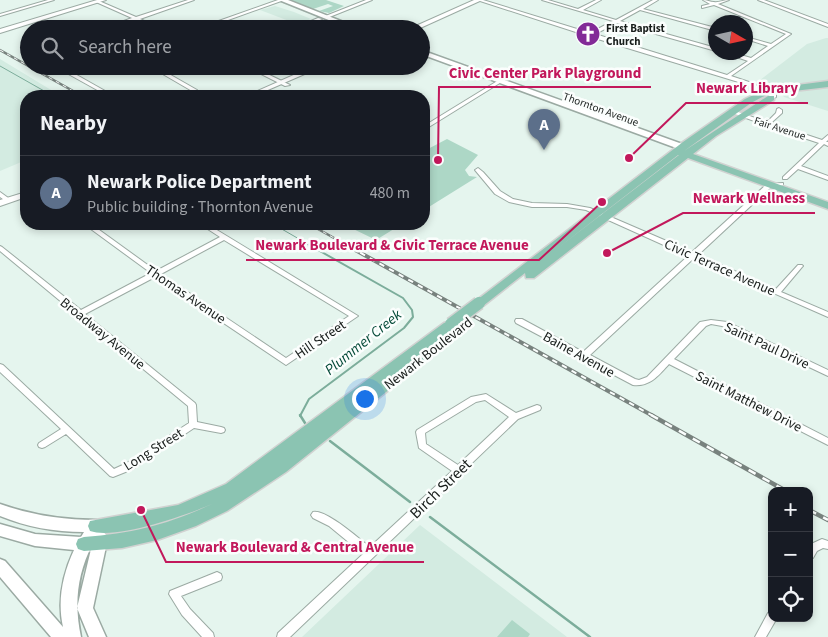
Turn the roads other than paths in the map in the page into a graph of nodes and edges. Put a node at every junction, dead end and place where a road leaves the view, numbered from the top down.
1 (52, 0) edge
2 (192, 0) edge
3 (279, 0) edge
4 (370, 0) edge
5 (479, 0) edge
6 (544, 0) edge
7 (599, 0) edge
8 (656, 0) edge
9 (705, 0) edge
10 (727, 0) edge
11 (760, 0) edge
12 (101, 1) edge
13 (714, 4) junction
14 (703, 7) dead end
15 (640, 9) junction
16 (579, 10) junction
17 (0, 15) edge
18 (136, 18) junction
19 (323, 18) junction
20 (37, 20) edge
21 (130, 20) edge
22 (140, 20) edge
23 (223, 20) edge
24 (318, 20) edge
25 (327, 20) edge
26 (329, 20) edge
27 (430, 21) edge
28 (616, 21) junction
29 (20, 25) edge
30 (828, 26) edge
31 (708, 28) edge
32 (0, 31) edge
33 (590, 35) junction
34 (753, 40) edge
35 (772, 46) junction
36 (708, 48) edge
37 (430, 56) edge
38 (753, 59) edge
39 (430, 60) edge
40 (751, 60) edge
41 (73, 75) edge
42 (167, 75) edge
43 (266, 75) edge
44 (302, 75) edge
45 (308, 75) edge
46 (727, 77) junction
47 (498, 83) junction
48 (284, 84) junction
49 (828, 84) edge
50 (755, 87) junction
51 (786, 88) junction
52 (828, 89) edge
53 (101, 90) edge
54 (194, 90) dead end
55 (266, 90) edge
56 (272, 90) edge
57 (770, 94) junction
58 (779, 110) dead end
59 (733, 112) junction
60 (744, 116) junction
61 (430, 124) edge
62 (767, 124) junction
63 (828, 137) edge
64 (825, 143) edge
65 (685, 151) junction
66 (797, 167) junction
67 (478, 170) dead end
68 (828, 178) edge
69 (783, 181) junction
70 (769, 185) junction
71 (0, 194) edge
72 (20, 196) edge
73 (9, 201) junction
74 (828, 201) edge
75 (0, 203) edge
76 (828, 206) edge
77 (0, 209) edge
78 (601, 215) junction
79 (95, 230) edge
80 (212, 230) edge
81 (225, 238) junction
82 (0, 248) edge
83 (693, 255) junction
84 (800, 266) dead end
85 (156, 274) junction
86 (777, 292) junction
87 (79, 314) junction
88 (828, 315) edge
89 (519, 321) dead end
90 (455, 327) junction
91 (584, 356) junction
92 (669, 360) junction
93 (286, 362) joint
94 (0, 367) edge
95 (828, 373) edge
96 (640, 383) joint
97 (537, 408) dead end
98 (514, 417) junction
99 (193, 424) junction
100 (66, 430) junction
101 (221, 430) dead end
102 (828, 442) edge
103 (42, 445) dead end
104 (458, 470) junction
105 (0, 510) edge
106 (316, 515) dead end
107 (96, 526) junction
108 (0, 530) edge
109 (84, 544) junction
110 (101, 544) junction
111 (828, 545) edge
112 (813, 548) edge
113 (371, 554) junction
114 (0, 566) edge
115 (217, 577) dead end
116 (769, 622) edge
117 (62, 637) edge
118 (73, 637) edge
119 (98, 637) edge
120 (210, 637) edge
121 (282, 637) edge
122 (760, 637) edge

1 - 17 street
2 - 18 street
3 - 19 main road
3 - 23 street
4 - 19 street
5 - 27 street
5 - 33 street
6 - 16 street
7 - 16 street
8 - 15 street
9 - 13 street
10 - 13 street
11 - 30 street
12 - 18 street
12 - 20 street
13 - 14 street
13 - 35 street
15 - 28 street
15 - 31 street
16 - 28 street
18 - 21 street
18 - 22 street
19 - 24 street
19 - 25 main road
19 - 26 main road
28 - 33 street
28 - 36 street
29 - 32 street
33 - 46 street
34 - 35 street
35 - 38 street
37 - 47 main road, Thornton Avenue
39 - 47 main road, Thornton Avenue
40 - 46 street
41 - 53 street
42 - 54 street
43 - 48 street
44 - 48 street
45 - 48 street
46 - 50 street
47 - 61 street
47 - 65 main road, Thornton Avenue
48 - 55 street
48 - 56 street
49 - 51 main road, Newark Boulevard
50 - 51 main road
50 - 57 street
51 - 57 main road, Newark Boulevard
52 - 57 main road, Newark Boulevard
57 - 59 main road, Newark Boulevard
57 - 60 main road, Newark Boulevard
58 - 62 street
59 - 60 street, Fair Avenue
59 - 65 main road, Newark Boulevard
60 - 62 street, Fair Avenue
60 - 65 main road, Newark Boulevard
62 - 64 street, Fair Avenue
63 - 64 street
64 - 66 street
65 - 69 main road, Thornton Avenue
65 - 70 main road, Thornton Avenue
65 - 78 main road, Newark Boulevard
66 - 68 street
66 - 69 street
67 - 78 street, Civic Terrace Avenue
69 - 70 street
69 - 74 main road, Thornton Avenue
70 - 76 main road, Thornton Avenue
70 - 83 street
71 - 73 street
72 - 73 street
73 - 75 street
73 - 77 street
78 - 83 street, Civic Terrace Avenue
78 - 90 main road, Newark Boulevard
79 - 85 street, Thomas Avenue
80 - 81 street
81 - 85 street
81 - 93 street, Hill Street
82 - 87 street, Broadway Avenue
83 - 86 street, Civic Terrace Avenue
83 - 91 street
84 - 86 street
85 - 87 street
85 - 93 street, Thomas Avenue
86 - 88 street, Civic Terrace Avenue
87 - 99 street, Broadway Avenue
89 - 91 street, Baine Avenue
90 - 107 main road, Newark Boulevard
90 - 110 main road, Newark Boulevard
91 - 96 street, Baine Avenue
92 - 95 street, Saint Paul Drive
92 - 96 street, Saint Paul Drive
92 - 102 street, Saint Matthew Drive
94 - 100 street
97 - 98 street, Birch Street
98 - 104 street, Birch Street
98 - 104 street
99 - 100 street, Long Street
99 - 101 street
100 - 103 street
104 - 113 street, Birch Street
105 - 107 main road
106 - 113 street
107 - 109 main road
107 - 110 main road
108 - 109 main road, Newark Boulevard
109 - 110 main road, Newark Boulevard
109 - 118 main road
110 - 119 main road
111 - 112 street
113 - 121 street, Birch Street
114 - 117 main road
115 - 120 street
116 - 122 street

